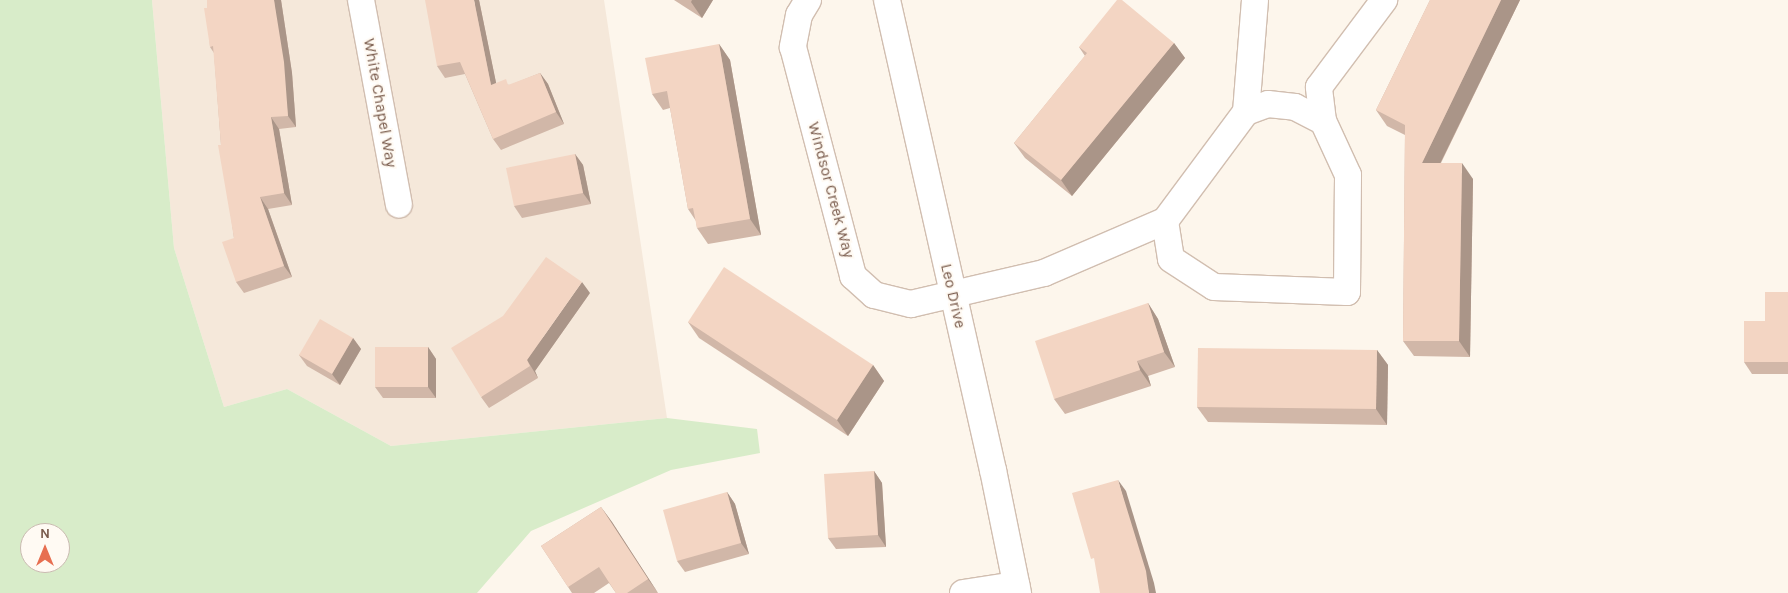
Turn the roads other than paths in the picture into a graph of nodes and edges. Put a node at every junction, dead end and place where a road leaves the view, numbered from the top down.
1 (361, 0) edge
2 (808, 0) edge
3 (887, 0) edge
4 (1255, 0) edge
5 (1384, 0) edge
6 (1246, 112) junction
7 (1323, 121) junction
8 (399, 205) dead end
9 (1165, 221) junction
10 (952, 295) junction
11 (1017, 589) edge
12 (963, 593) edge

1 - 8 street, White Chapel Way
2 - 10 street, Windsor Creek Way
3 - 10 street, Leo Drive
4 - 6 street
5 - 7 street
6 - 7 street
6 - 9 street
7 - 9 street
9 - 10 street, Windsor Creek Way
10 - 11 street, Leo Drive
11 - 12 street

